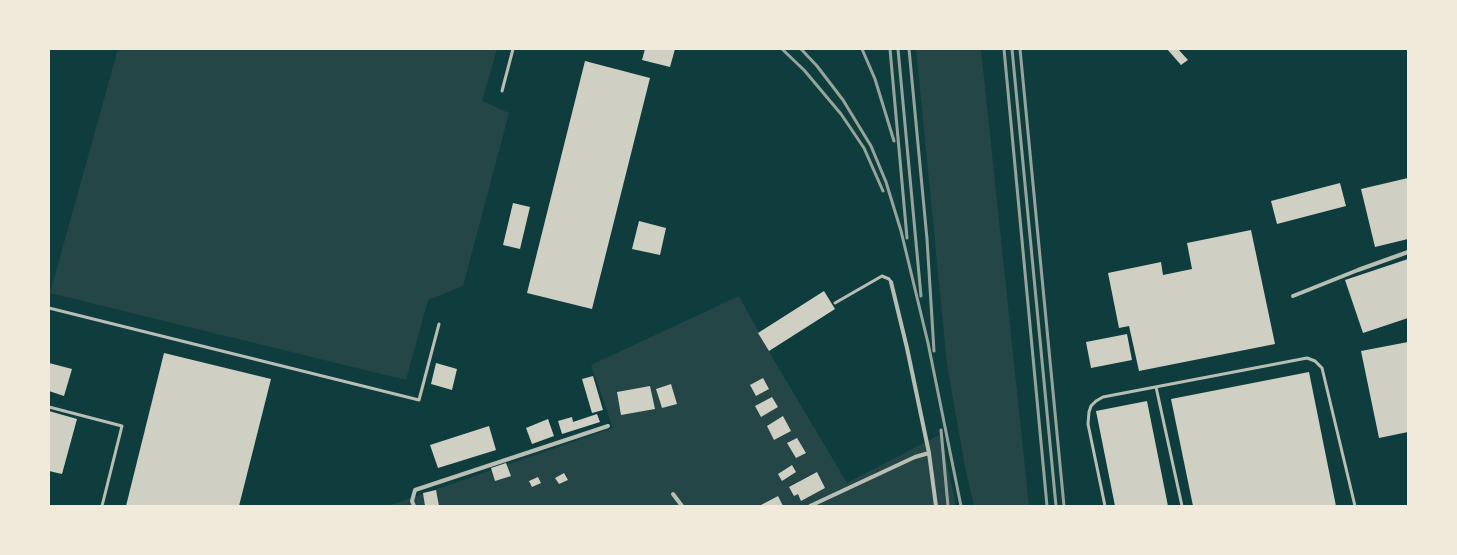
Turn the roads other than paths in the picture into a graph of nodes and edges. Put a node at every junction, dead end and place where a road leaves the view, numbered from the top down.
1 (513, 49) edge
2 (502, 91) dead end
3 (1408, 252) edge
4 (891, 282) joint
5 (1293, 296) dead end
6 (835, 303) dead end
7 (49, 308) edge
8 (439, 324) dead end
9 (1156, 387) junction
10 (49, 407) edge
11 (608, 426) dead end
12 (929, 453) junction
13 (673, 494) dead end
14 (102, 506) edge
15 (414, 506) edge
16 (682, 506) edge
17 (810, 506) edge
18 (936, 506) edge
19 (1105, 506) edge
20 (1182, 506) edge
21 (1355, 506) edge

1 - 2 lane
3 - 5 street
4 - 6 lane
4 - 12 street
7 - 8 lane
9 - 19 lane
9 - 20 lane
9 - 21 lane
10 - 14 lane
11 - 15 street
12 - 17 street
12 - 18 street
13 - 16 street

